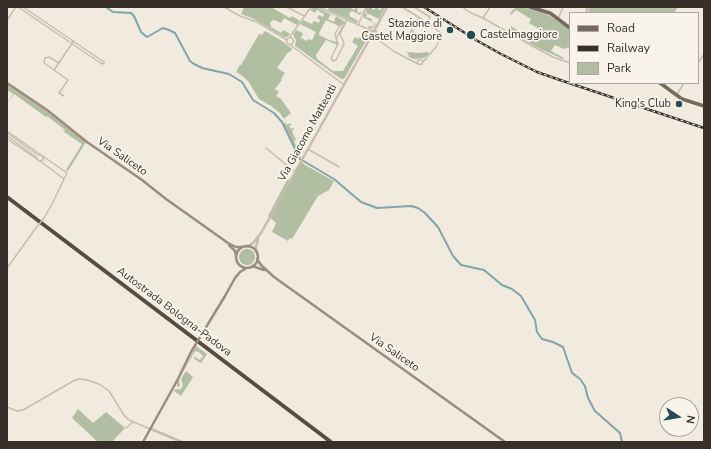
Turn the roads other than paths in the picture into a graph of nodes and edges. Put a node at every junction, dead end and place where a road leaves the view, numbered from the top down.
1 (17, 7) edge
2 (23, 7) edge
3 (224, 7) edge
4 (287, 7) edge
5 (311, 7) edge
6 (319, 7) edge
7 (366, 7) edge
8 (387, 7) edge
9 (402, 7) edge
10 (414, 7) edge
11 (462, 7) edge
12 (490, 7) edge
13 (530, 7) edge
14 (563, 7) edge
15 (304, 16) junction
16 (420, 18) junction
17 (483, 18) junction
18 (558, 18) junction
19 (7, 20) edge
20 (347, 20) junction
21 (427, 22) junction
22 (415, 24) junction
23 (358, 25) junction
24 (569, 27) edge
25 (292, 33) junction
26 (374, 34) junction
27 (341, 36) junction
28 (292, 38) junction
29 (337, 38) junction
30 (288, 39) junction
31 (73, 42) junction
32 (293, 43) junction
33 (289, 44) junction
34 (338, 44) junction
35 (343, 46) junction
36 (294, 48) junction
37 (427, 58) junction
38 (410, 59) junction
39 (420, 60) junction
40 (59, 63) junction
41 (422, 63) junction
42 (569, 63) edge
43 (418, 64) junction
44 (54, 70) junction
45 (7, 83) edge
46 (345, 84) junction
47 (661, 84) edge
48 (683, 84) edge
49 (64, 96) dead end
50 (676, 96) junction
51 (704, 106) edge
52 (7, 132) edge
53 (7, 138) edge
54 (266, 148) dead end
55 (308, 149) junction
56 (37, 156) junction
57 (43, 156) junction
58 (39, 161) junction
59 (339, 167) dead end
60 (295, 172) junction
61 (64, 179) junction
62 (7, 197) edge
63 (7, 200) edge
64 (261, 233) junction
65 (228, 244) junction
66 (243, 247) junction
67 (247, 247) junction
68 (256, 252) junction
69 (236, 256) junction
70 (258, 259) junction
71 (237, 262) junction
72 (252, 266) junction
73 (7, 268) edge
74 (248, 268) junction
75 (274, 277) junction
76 (236, 278) junction
77 (7, 407) edge
78 (133, 422) junction
79 (126, 428) dead end
80 (151, 429) junction
81 (143, 442) edge
82 (182, 442) edge
83 (326, 442) edge
84 (330, 442) edge
85 (505, 442) edge

1 - 19 street
1 - 31 street
2 - 31 street
3 - 30 street
4 - 15 street
5 - 15 street
6 - 20 street
7 - 23 street
8 - 26 street, Via Giacomo Matteotti
9 - 16 street
10 - 21 street
11 - 17 street
12 - 17 street
13 - 18 main road
14 - 18 street
15 - 25 street
16 - 21 street
16 - 22 street
17 - 42 street
18 - 24 main road
20 - 23 street
20 - 27 street
20 - 29 street
21 - 37 street
22 - 22 street
23 - 26 street
25 - 28 street
25 - 30 street
26 - 38 street
26 - 46 street, Via Giacomo Matteotti
27 - 29 street
27 - 35 street
28 - 30 street
28 - 32 street
29 - 34 street
30 - 33 street
31 - 31 street
31 - 40 street
32 - 33 street
32 - 36 street
33 - 36 street
34 - 35 street
34 - 35 street
36 - 46 street
37 - 39 street
37 - 41 street
38 - 39 street
38 - 43 street
39 - 41 street
39 - 43 street
40 - 44 street
40 - 44 street
41 - 43 street
44 - 49 street
45 - 65 main road, Via Saliceto
46 - 55 street, Via Giacomo Matteotti
47 - 50 main road
48 - 50 street
50 - 51 main road
52 - 56 street
52 - 57 street
53 - 56 street
53 - 58 street
54 - 60 street
55 - 59 street
55 - 60 street, Via Giacomo Matteotti
56 - 57 street
56 - 58 street
57 - 58 street
57 - 61 street
58 - 61 street
60 - 64 street, Via Giacomo Matteotti
61 - 73 street, bridge
62 - 84 highway, Autostrada Bologna-Padova
63 - 83 highway, Autostrada Bologna-Padova
64 - 67 street, Via Giacomo Matteotti
64 - 68 street, Via Giacomo Matteotti
65 - 66 main road, Via Saliceto
65 - 69 main road, Via Saliceto
66 - 67 main road, Via Saliceto
66 - 69 main road
67 - 68 main road, Via Saliceto
68 - 70 main road, Via Saliceto
69 - 71 main road, Via Saliceto
70 - 72 main road
70 - 75 main road, Via Saliceto
71 - 74 main road
71 - 76 main road
72 - 74 main road
72 - 75 main road, Via Saliceto
74 - 76 main road
75 - 85 main road, Via Saliceto
76 - 80 main road, bridge
77 - 78 street
78 - 79 street
78 - 80 street
80 - 81 main road
80 - 82 street

